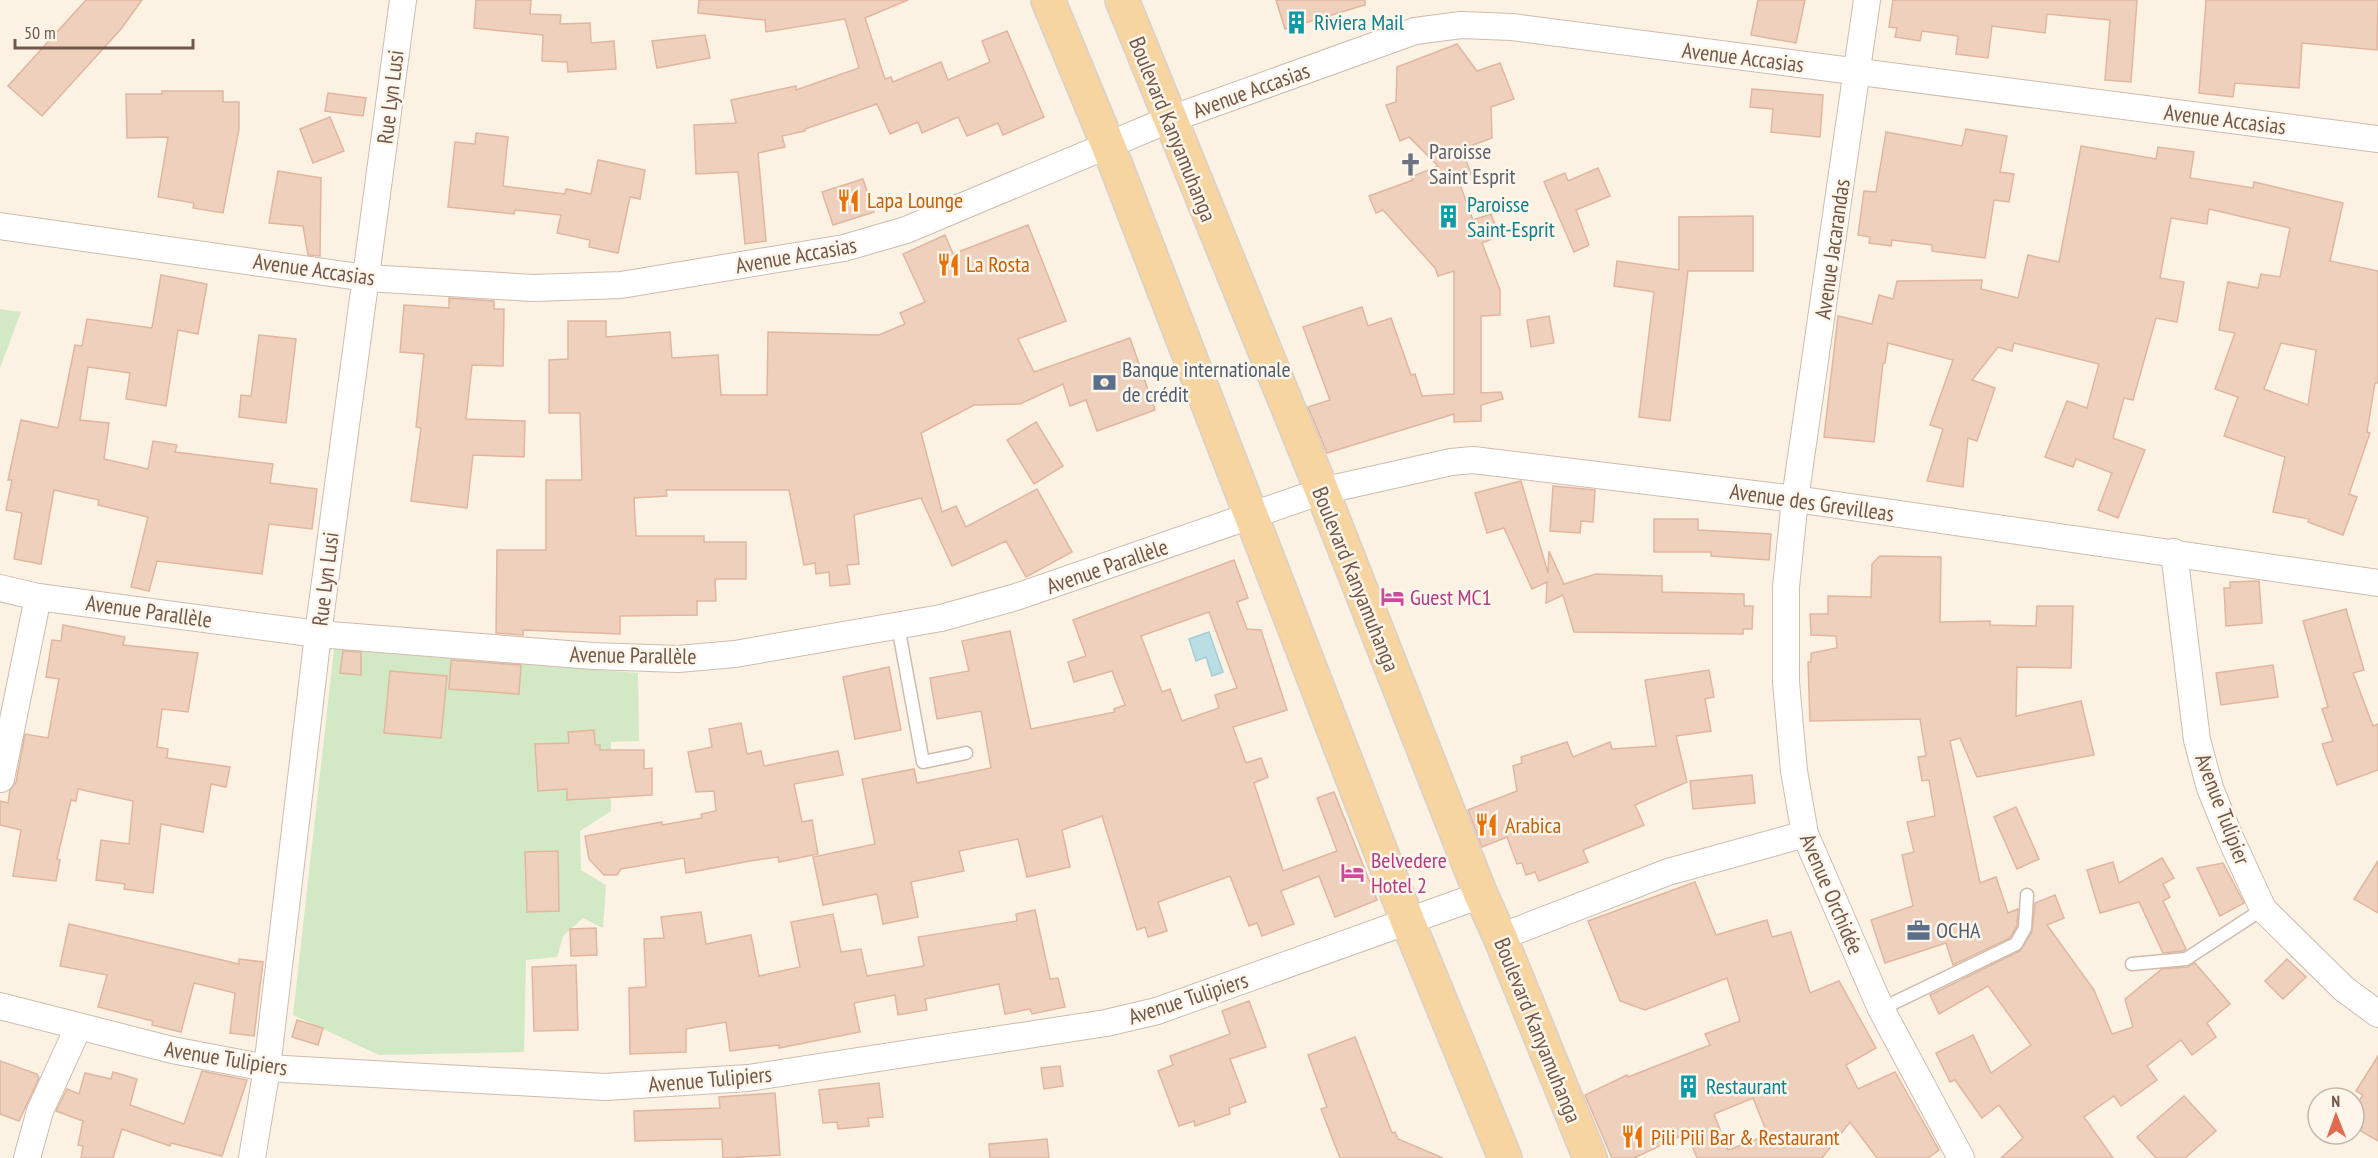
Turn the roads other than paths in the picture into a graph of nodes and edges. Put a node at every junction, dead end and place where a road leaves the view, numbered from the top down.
1 (402, 0) edge
2 (1048, 0) edge
3 (1122, 0) edge
4 (1867, 0) edge
5 (1858, 72) junction
6 (1168, 120) junction
7 (2378, 140) edge
8 (1108, 145) junction
9 (0, 226) edge
10 (366, 278) junction
11 (1322, 491) junction
12 (1795, 499) junction
13 (1250, 518) junction
14 (2174, 552) junction
15 (2378, 583) edge
16 (0, 588) edge
17 (38, 597) junction
18 (898, 626) junction
19 (318, 634) junction
20 (966, 753) dead end
21 (2, 779) dead end
22 (1805, 834) junction
23 (1480, 895) junction
24 (2027, 895) dead end
25 (2263, 909) junction
26 (1408, 922) junction
27 (1500, 937) junction
28 (2132, 963) dead end
29 (0, 1006) edge
30 (1881, 1009) junction
31 (2378, 1014) edge
32 (78, 1028) junction
33 (267, 1068) junction
34 (27, 1158) edge
35 (252, 1158) edge
36 (1505, 1158) edge
37 (1590, 1158) edge
38 (1961, 1158) edge

1 - 10 street, Rue Lyn Lusi
2 - 8 main road
3 - 6 main road, Boulevard Kanyamuhanga
4 - 5 street, Avenue Jacarandas
5 - 6 street, Avenue Accasias
5 - 7 street, Avenue Accasias
5 - 12 street, Avenue Jacarandas
6 - 8 street, Avenue Accasias
6 - 11 main road, Boulevard Kanyamuhanga
8 - 10 street, Avenue Accasias
8 - 13 main road
9 - 10 street, Avenue Accasias
10 - 19 street, Rue Lyn Lusi
11 - 12 street, Avenue des Grevilleas
11 - 13 street, Avenue des Grevilleas
11 - 23 main road, Boulevard Kanyamuhanga
12 - 14 street, Avenue des Grevilleas
12 - 22 street, Avenue Orchidée
13 - 18 street, Avenue Parallèle
13 - 26 main road
14 - 15 street, Avenue des Grevilleas
14 - 25 street, Avenue Tulipier
16 - 17 street, Avenue Parallèle
17 - 19 street, Avenue Parallèle
17 - 21 street
18 - 19 street, Avenue Parallèle
18 - 20 lane
19 - 33 street, Rue Lyn Lusi
22 - 27 street
22 - 30 street, Avenue Orchidée
23 - 26 street, Avenue Tulipiers
23 - 27 main road, Boulevard Kanyamuhanga
24 - 30 lane
25 - 28 lane
25 - 31 street, Avenue Tulipier
26 - 33 street, Avenue Tulipiers
26 - 36 main road
27 - 37 main road, Boulevard Kanyamuhanga
29 - 32 street, Avenue Tulipiers
30 - 38 street, Avenue Orchidée
32 - 33 street, Avenue Tulipiers
32 - 34 street
33 - 35 street, Rue Lyn Lusi

